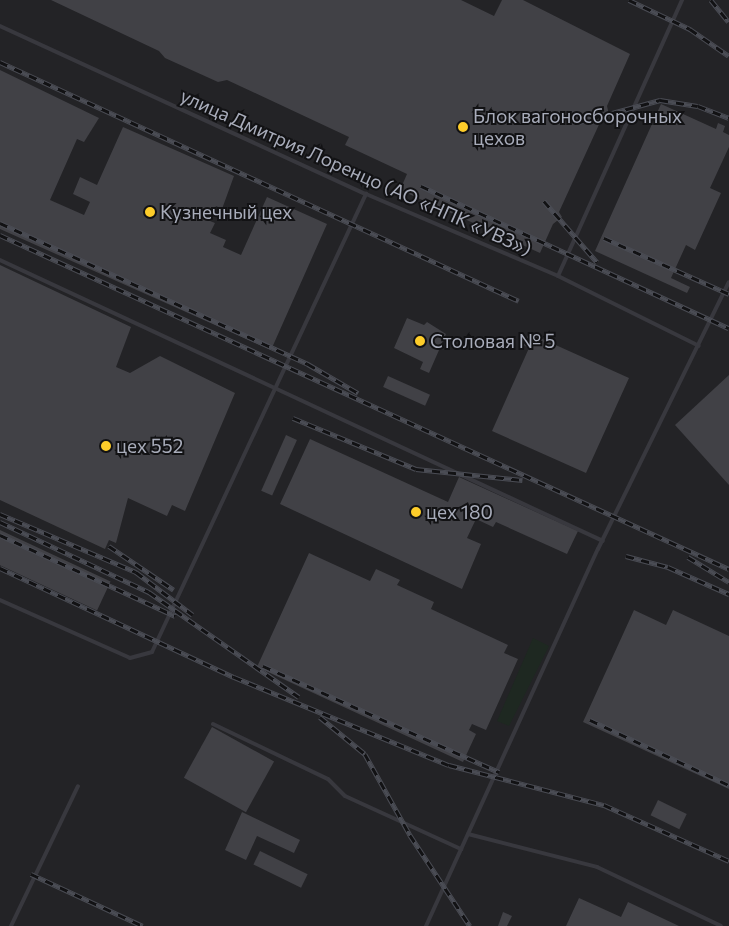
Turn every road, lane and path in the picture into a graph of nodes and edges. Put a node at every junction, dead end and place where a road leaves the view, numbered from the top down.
1 (682, 0) edge
2 (0, 26) edge
3 (366, 194) junction
4 (0, 260) edge
5 (558, 276) junction
6 (729, 282) edge
7 (698, 346) junction
8 (274, 389) junction
9 (603, 541) junction
10 (0, 600) edge
11 (214, 724) dead end
12 (78, 786) dead end
13 (468, 834) junction
14 (461, 849) junction
15 (11, 926) edge
16 (426, 926) edge
17 (721, 926) edge

1 - 5 lane
2 - 3 lane, улица Дмитрия Лоренцо (АО «НПК «УВЗ»)
3 - 5 lane, улица Дмитрия Лоренцо (АО «НПК «УВЗ»)
3 - 8 lane
4 - 8 lane
5 - 7 lane, улица Дмитрия Лоренцо (АО «НПК «УВЗ»)
6 - 7 lane
7 - 9 lane
8 - 9 lane
8 - 10 lane
9 - 13 lane
11 - 14 lane
12 - 15 lane
13 - 14 lane
13 - 17 lane
14 - 16 lane

